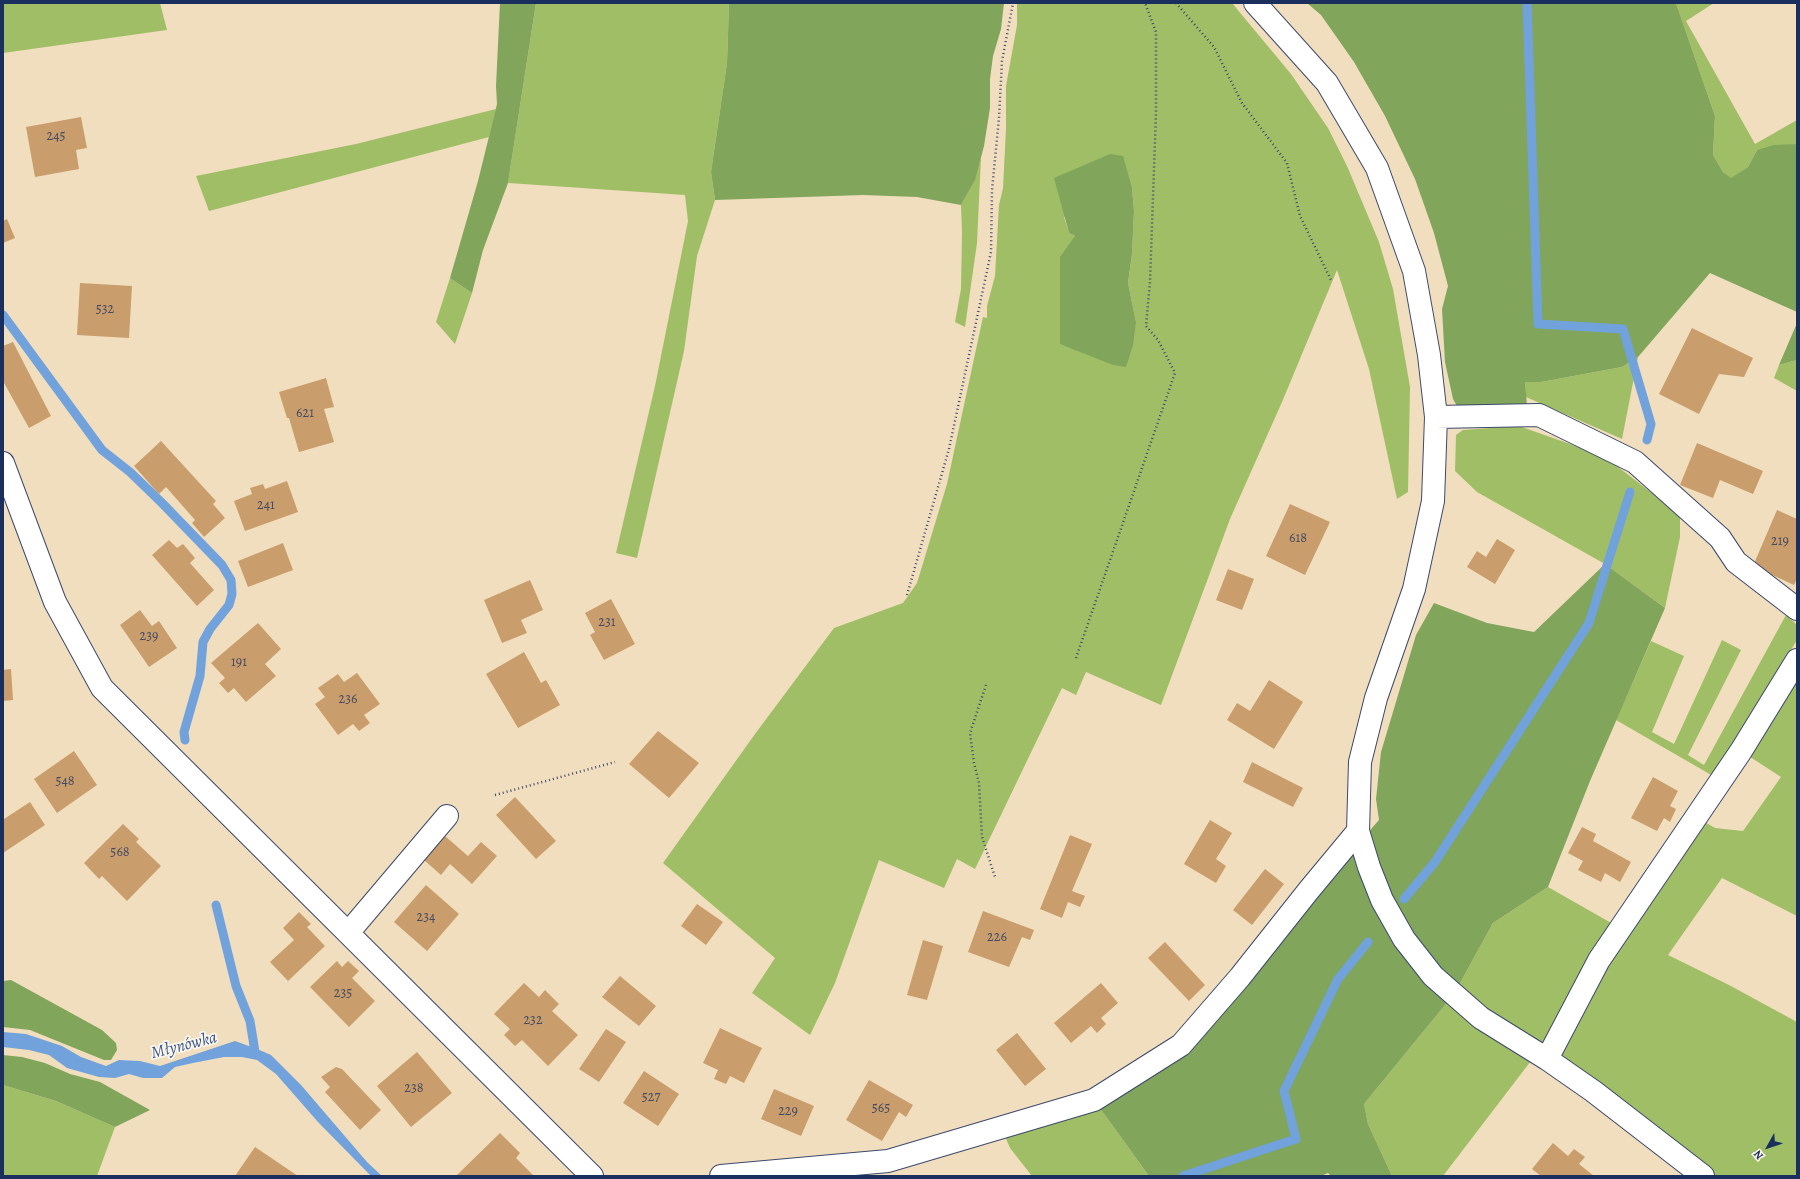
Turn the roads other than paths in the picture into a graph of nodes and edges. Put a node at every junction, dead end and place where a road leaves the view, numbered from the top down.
1 (1255, 3) edge
2 (1436, 417) junction
3 (3, 463) edge
4 (1797, 609) edge
5 (1797, 660) edge
6 (447, 816) dead end
7 (1358, 831) junction
8 (348, 933) junction
9 (1547, 1059) junction
10 (592, 1176) edge
11 (721, 1176) edge
12 (1703, 1176) edge

1 - 2 street
2 - 4 street
2 - 7 street
3 - 8 street
5 - 9 street
6 - 8 street
7 - 9 street
7 - 11 street
8 - 10 street
9 - 12 street

